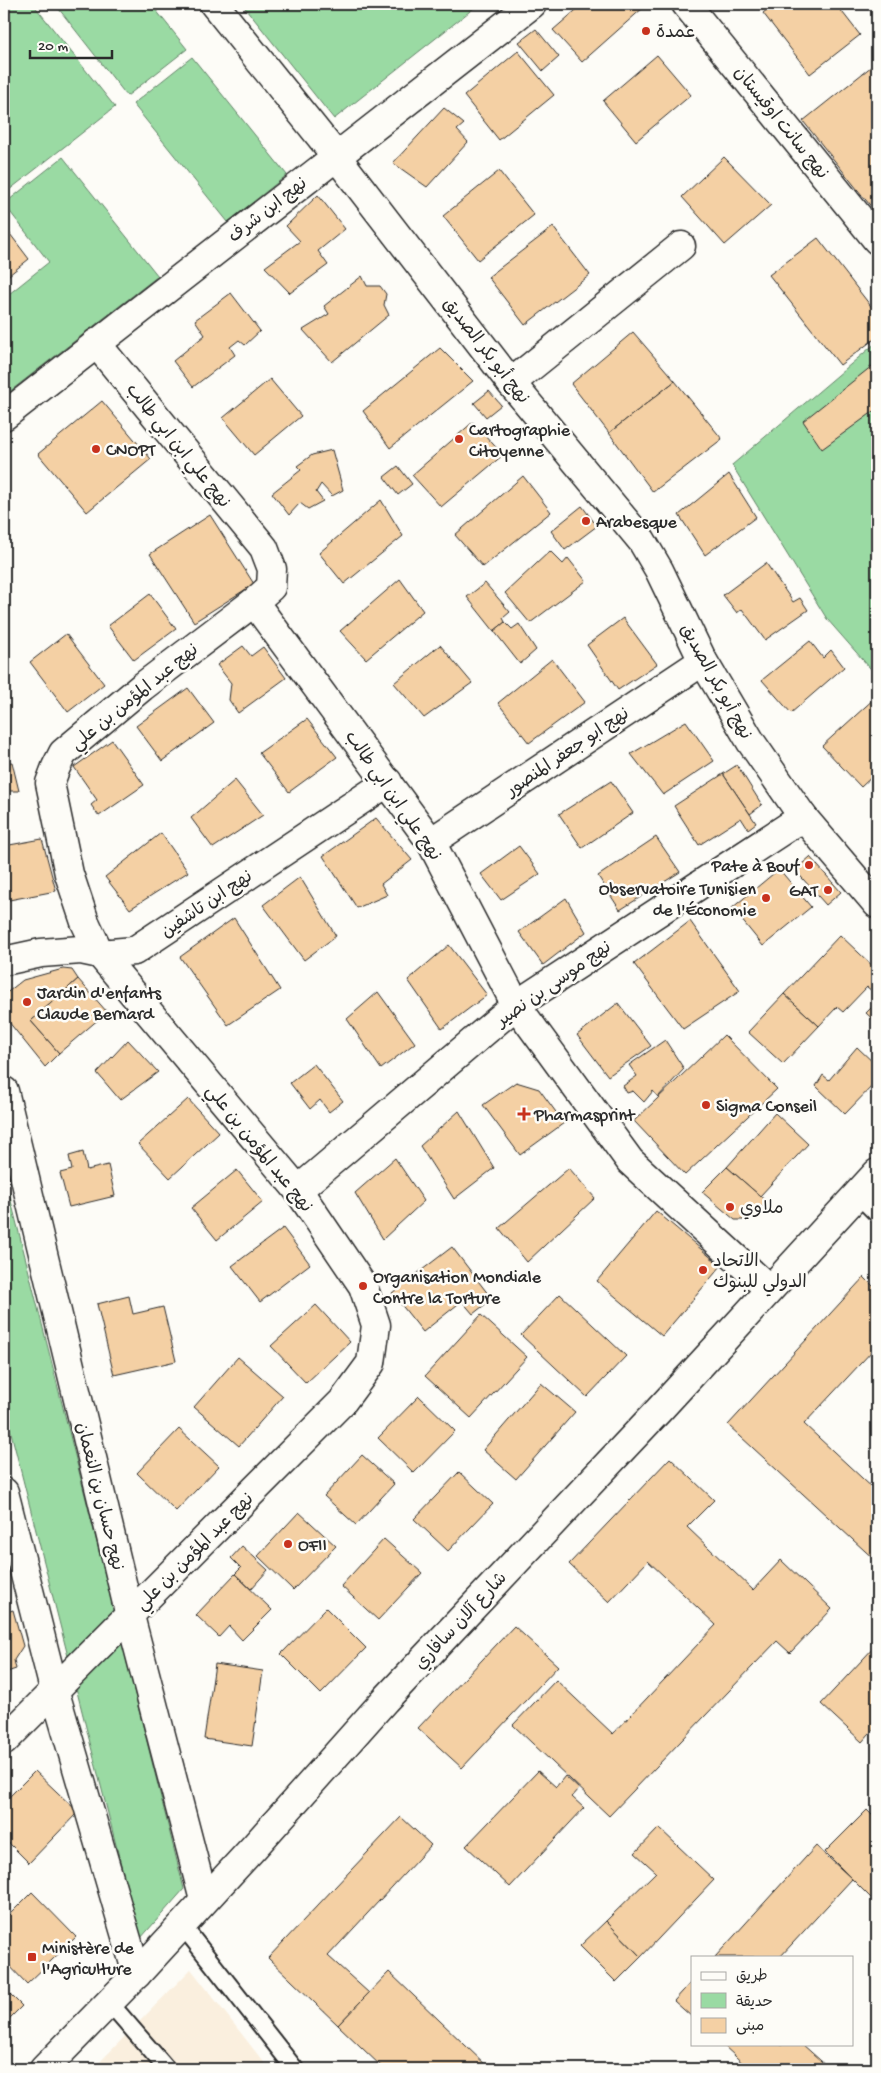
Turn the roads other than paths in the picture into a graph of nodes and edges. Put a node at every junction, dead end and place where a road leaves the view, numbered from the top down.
1 (214, 4) edge
2 (532, 4) edge
3 (686, 4) edge
4 (336, 156) junction
5 (877, 240) edge
6 (681, 246) dead end
7 (96, 343) junction
8 (511, 383) junction
9 (4, 416) edge
10 (254, 602) junction
11 (703, 661) junction
12 (388, 782) junction
13 (802, 817) junction
14 (431, 842) junction
15 (877, 904) edge
16 (100, 954) junction
17 (4, 961) edge
18 (516, 1005) junction
19 (4, 1091) edge
20 (877, 1173) edge
21 (298, 1190) junction
22 (858, 1194) junction
23 (877, 1214) edge
24 (769, 1289) junction
25 (4, 1492) edge
26 (130, 1616) junction
27 (54, 1689) junction
28 (4, 1741) edge
29 (204, 1900) junction
30 (182, 1925) junction
31 (137, 1974) junction
32 (109, 2002) junction
33 (44, 2069) edge
34 (167, 2069) edge
35 (295, 2069) edge

1 - 4 street, نهج أبو بكر الصديق
2 - 4 street, نهج ابن شرف
3 - 5 street, نهج سانت اوقيستان
4 - 7 street, نهج ابن شرف
4 - 8 street, نهج أبو بكر الصديق
6 - 8 street
7 - 9 street, نهج ابن شرف
7 - 10 street, نهج علي ابن ابي طالب
8 - 11 street, نهج أبو بكر الصديق
10 - 12 street, نهج علي ابن ابي طالب
10 - 16 street, نهج عبد المؤمن بن علي
11 - 13 street, نهج أبو بكر الصديق
11 - 14 street, نهج ابو جعفر المنصور
12 - 14 street, نهج علي ابن ابي طالب
12 - 16 street, نهج ابن تاشفين
13 - 15 street, نهج أبو بكر الصديق
13 - 18 street, نهج موسى بن نصير
14 - 18 street, نهج علي ابن ابي طالب
16 - 17 street, نهج ابن تاشفين
16 - 21 street, نهج عبد المؤمن بن علي
18 - 21 street, نهج موسى بن نصير
18 - 24 street, نهج علي ابن ابي طالب
19 - 26 street, نهج حسان بن النعمان
20 - 22 street, شارع آلان سافاري
21 - 26 street, نهج عبد المؤمن بن علي
22 - 23 lane
22 - 24 street, شارع آلان سافاري
24 - 29 street, شارع آلان سافاري
25 - 27 street
26 - 27 street, نهج عبد المؤمن بن علي
26 - 29 street, نهج حسان بن النعمان
27 - 28 street, نهج عبد المؤمن بن علي
27 - 31 street
29 - 30 street, شارع آلان سافاري
30 - 31 street, شارع آلان سافاري
30 - 35 lane
31 - 32 street, شارع آلان سافاري
32 - 33 street, شارع آلان سافاري
32 - 34 lane

